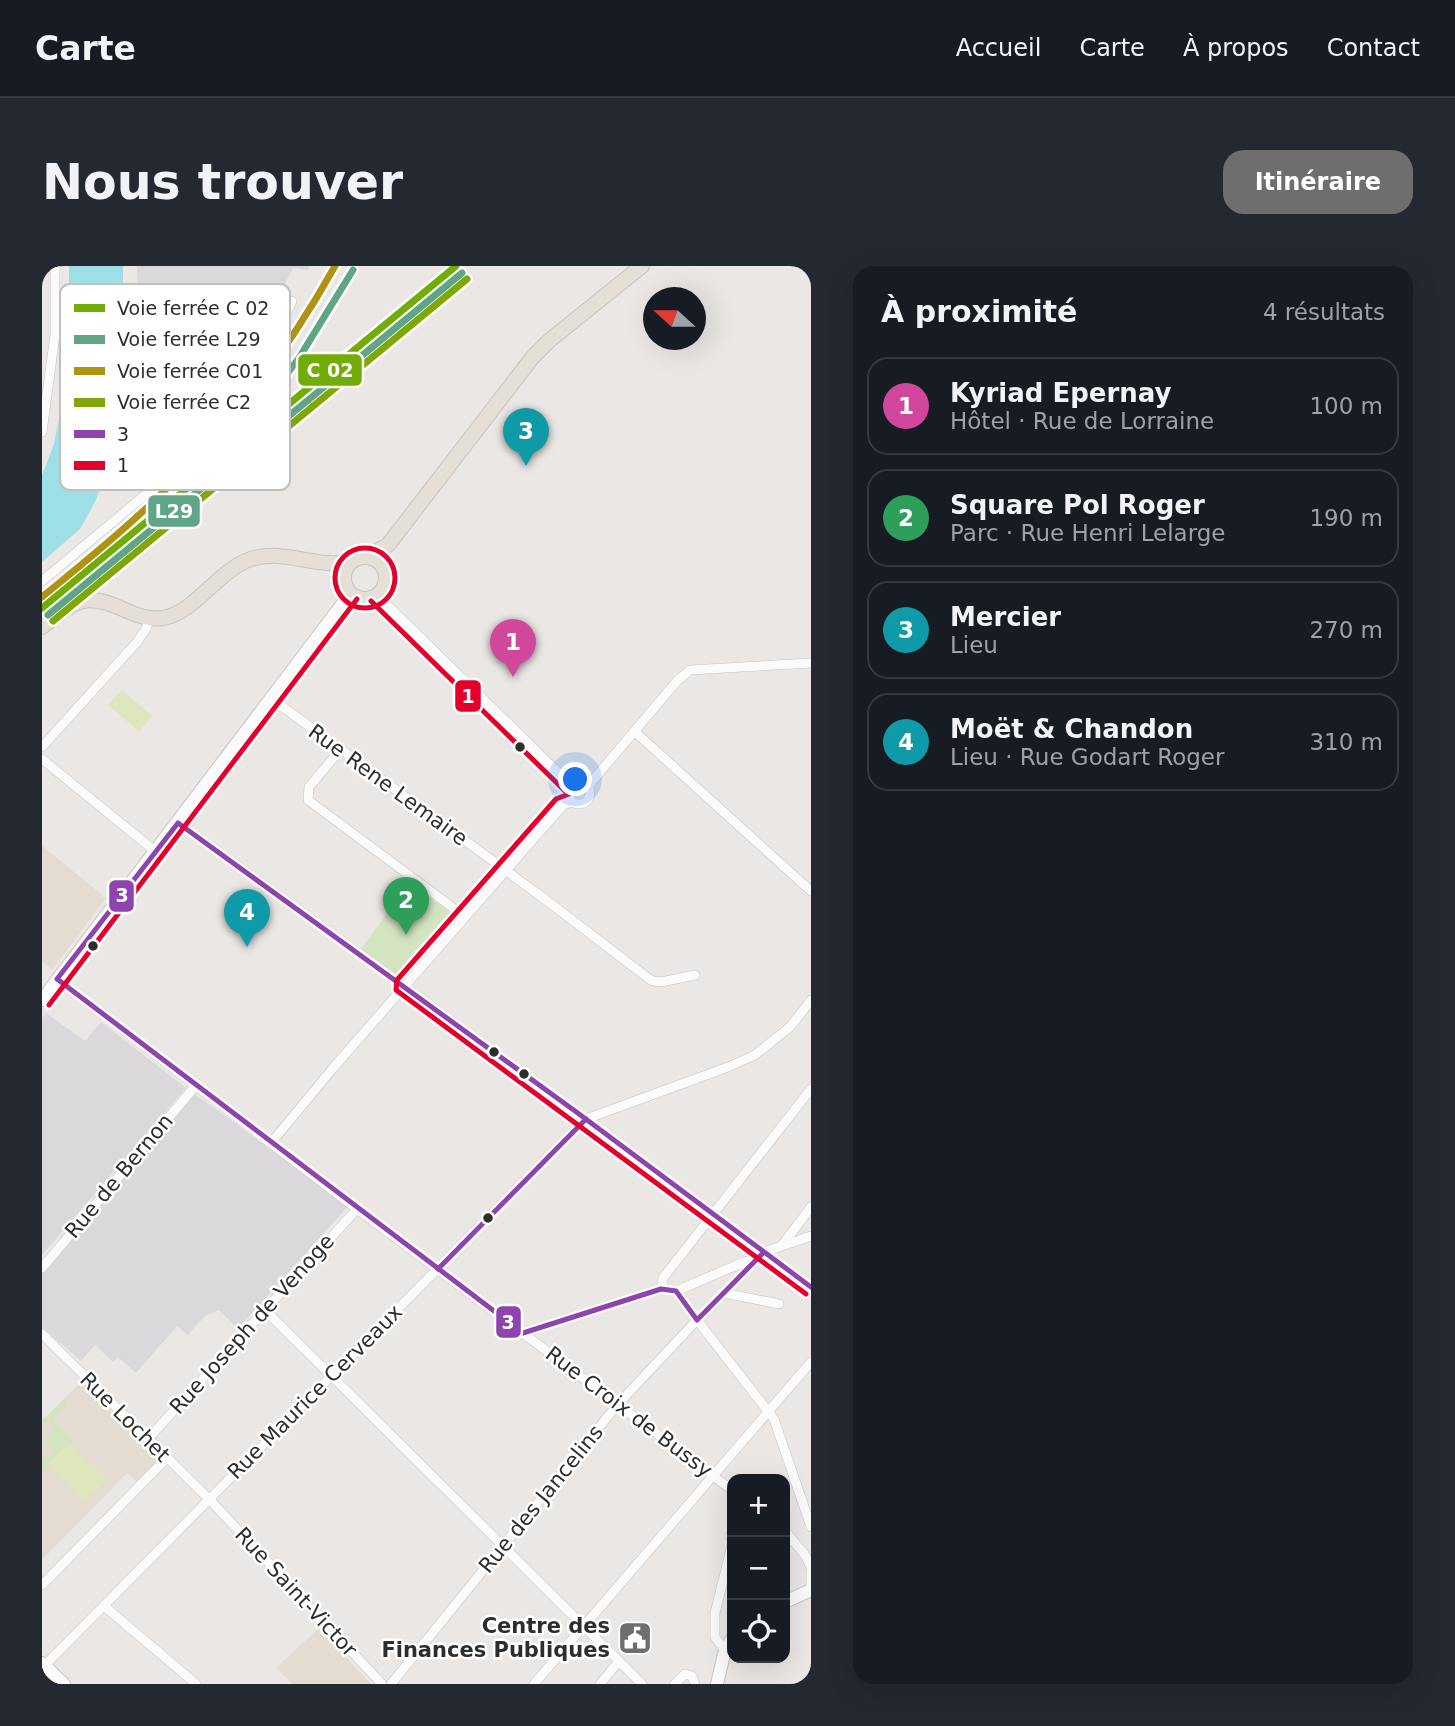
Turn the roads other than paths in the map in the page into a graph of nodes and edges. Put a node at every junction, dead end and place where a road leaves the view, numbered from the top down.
1 (55, 266) edge
2 (642, 266) edge
3 (292, 301) dead end
4 (290, 305) edge
5 (42, 432) edge
6 (151, 490) edge
7 (388, 545) junction
8 (367, 556) junction
9 (351, 561) junction
10 (330, 565) junction
11 (384, 569) junction
12 (343, 580) junction
13 (42, 581) edge
14 (351, 594) junction
15 (377, 595) junction
16 (149, 618) junction
17 (42, 627) edge
18 (811, 663) edge
19 (272, 699) junction
20 (635, 731) junction
21 (42, 747) edge
22 (340, 750) junction
23 (42, 759) edge
24 (571, 785) junction
25 (587, 786) junction
26 (572, 802) junction
27 (178, 824) junction
28 (156, 852) junction
29 (504, 870) junction
30 (811, 891) edge
31 (464, 916) junction
32 (695, 975) dead end
33 (57, 979) junction
34 (404, 986) junction
35 (42, 1000) edge
36 (811, 1000) edge
37 (197, 1084) junction
38 (811, 1090) edge
39 (586, 1119) junction
40 (271, 1143) junction
41 (811, 1207) edge
42 (357, 1209) junction
43 (714, 1215) junction
44 (811, 1237) edge
45 (783, 1244) junction
46 (764, 1252) junction
47 (755, 1261) junction
48 (42, 1268) edge
49 (438, 1269) junction
50 (811, 1287) edge
51 (660, 1289) junction
52 (676, 1291) junction
53 (723, 1293) junction
54 (779, 1304) dead end
55 (265, 1310) junction
56 (697, 1320) junction
57 (42, 1334) edge
58 (523, 1334) junction
59 (811, 1362) edge
60 (331, 1374) junction
61 (618, 1404) junction
62 (769, 1411) junction
63 (148, 1439) junction
64 (167, 1458) junction
65 (713, 1476) junction
66 (727, 1486) edge
67 (209, 1500) junction
68 (811, 1527) edge
69 (790, 1537) edge
70 (503, 1546) junction
71 (727, 1565) edge
72 (811, 1569) edge
73 (42, 1585) edge
74 (811, 1590) edge
75 (789, 1600) edge
76 (104, 1606) junction
77 (584, 1626) junction
78 (727, 1643) edge
79 (727, 1646) edge
80 (619, 1661) junction
81 (43, 1666) edge
82 (64, 1684) edge
83 (196, 1684) edge
84 (382, 1684) edge
85 (391, 1684) edge
86 (534, 1684) edge
87 (600, 1684) edge
88 (642, 1684) edge
89 (675, 1684) edge
90 (695, 1684) edge
91 (717, 1684) edge

1 - 5 street
2 - 7 main road
3 - 4 street
6 - 13 street
7 - 8 main road
7 - 11 main road
8 - 9 main road
8 - 11 main road
9 - 10 main road
9 - 12 main road
10 - 12 main road
10 - 16 main road
11 - 15 main road
12 - 14 main road
14 - 15 main road
14 - 19 main road
15 - 24 street
16 - 17 main road
16 - 21 street
18 - 20 street
19 - 22 street, Rue Rene Lemaire
19 - 27 main road
20 - 25 street
20 - 30 street
22 - 29 street, Rue Rene Lemaire
22 - 31 street
23 - 28 street
24 - 25 street
24 - 26 street
25 - 26 street
26 - 29 street
27 - 28 main road
27 - 34 street
28 - 33 main road
29 - 31 street
29 - 32 street, Rue Rene Lemaire
31 - 34 street
33 - 35 main road
33 - 37 street, Rue Croix de Bussy
34 - 39 street
34 - 40 street
36 - 39 street
37 - 40 street, Rue Croix de Bussy
37 - 48 street, Rue de Bernon
38 - 43 street
39 - 43 street
39 - 49 street, Rue Maurice Cerveaux
40 - 42 street, Rue Croix de Bussy
41 - 45 street
42 - 49 street, Rue Croix de Bussy
42 - 55 street, Rue Joseph de Venoge
43 - 46 street
43 - 51 street
44 - 45 street
45 - 46 street
46 - 47 street, Rue des Jancelins
46 - 50 street
47 - 52 street
47 - 53 street, Rue des Jancelins
49 - 58 street, Rue Croix de Bussy
49 - 60 street, Rue Maurice Cerveaux
51 - 52 street
51 - 58 street
52 - 56 street
53 - 54 street
53 - 56 street, Rue des Jancelins
55 - 60 street
55 - 63 street, Rue Joseph de Venoge
56 - 61 street, Rue des Jancelins
56 - 62 street
57 - 63 street, Rue Lochet
58 - 61 street, Rue Croix de Bussy
59 - 62 street
60 - 67 street, Rue Maurice Cerveaux
60 - 70 street
61 - 65 street, Rue Croix de Bussy
61 - 70 street, Rue des Jancelins
62 - 65 street
62 - 68 street
63 - 64 street, Rue Lochet
64 - 67 street, Rue Lochet
64 - 73 street
65 - 66 street, Rue Croix de Bussy
65 - 77 street
67 - 76 street, Rue Maurice Cerveaux
67 - 84 street, Rue Saint-Victor
69 - 72 street
70 - 77 street
70 - 85 street, Rue des Jancelins
71 - 78 street
72 - 74 street
74 - 75 main road
76 - 81 street, Rue Maurice Cerveaux
76 - 83 street
77 - 80 street
77 - 86 street
79 - 91 main road
80 - 87 street
80 - 88 street
81 - 82 main road
89 - 90 street

